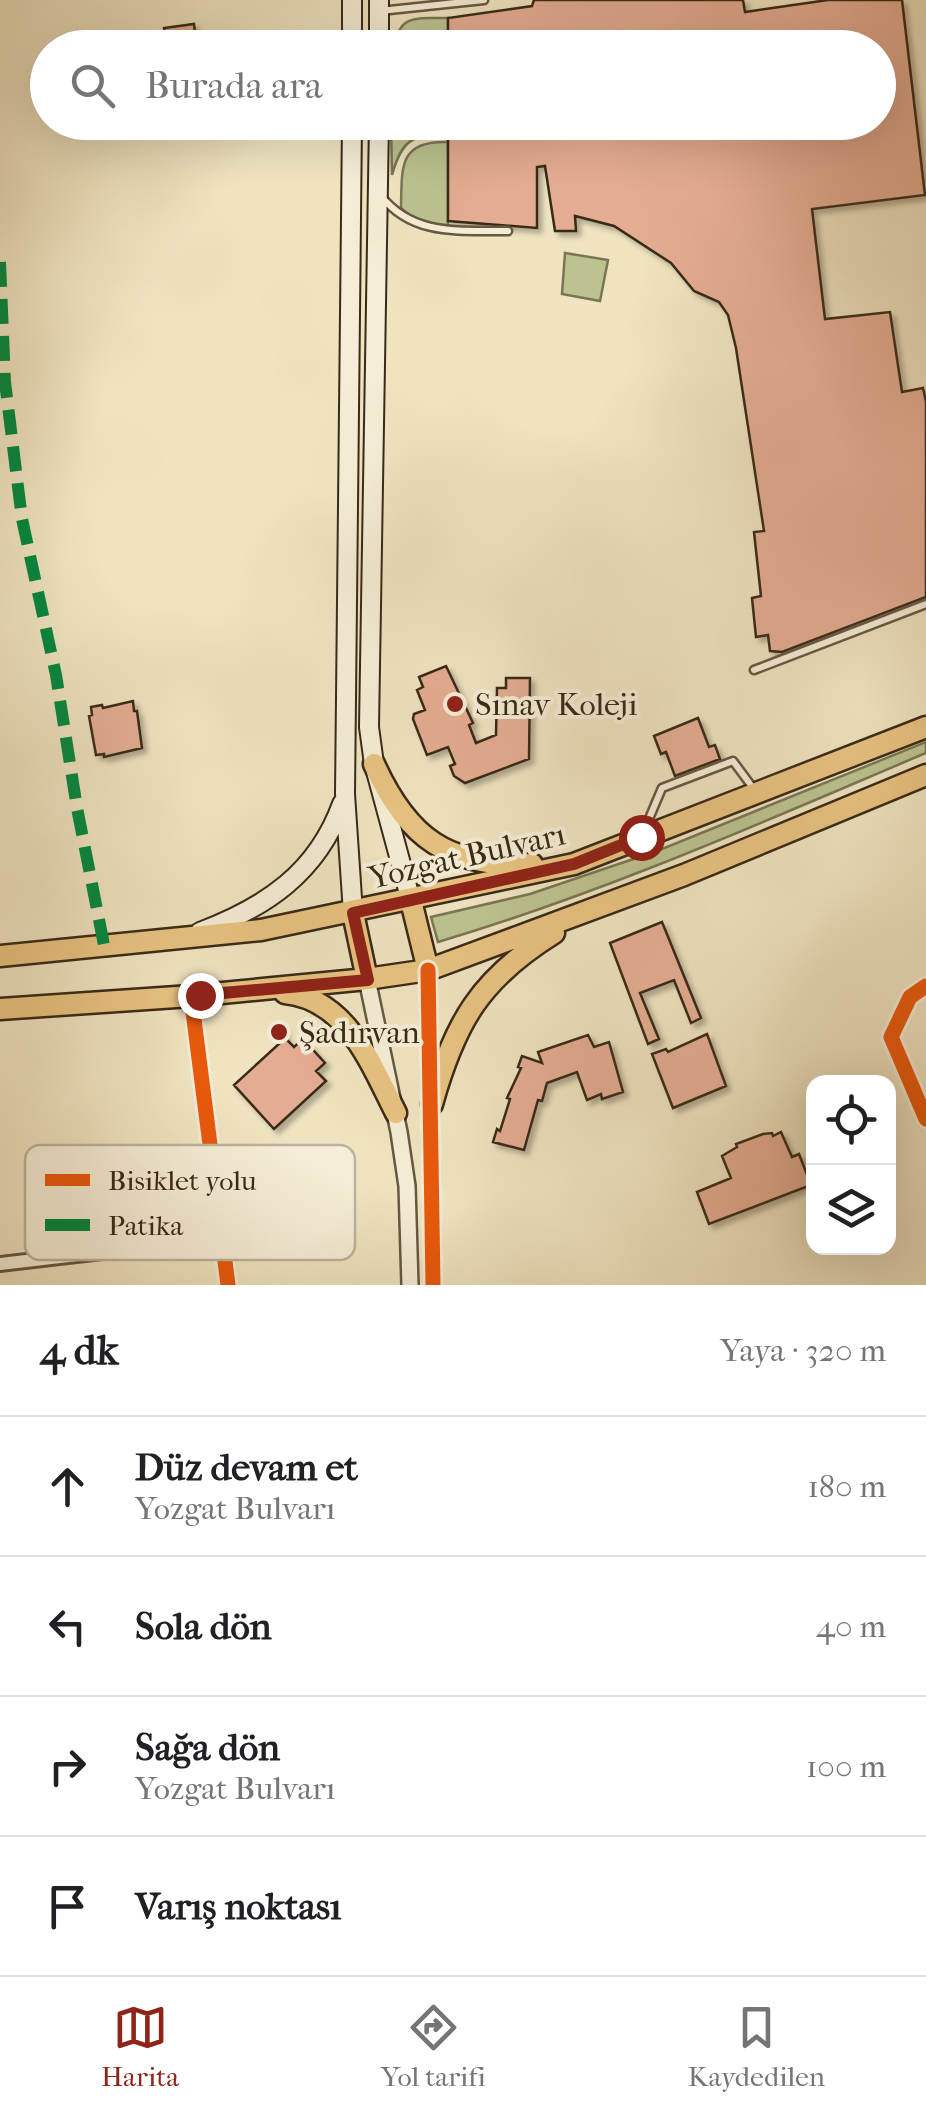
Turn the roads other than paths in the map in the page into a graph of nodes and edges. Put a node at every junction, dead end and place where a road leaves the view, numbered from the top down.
1 (352, 0) edge
2 (484, 0) edge
3 (379, 5) edge
4 (352, 30) edge
5 (380, 30) edge
6 (352, 140) edge
7 (378, 140) edge
8 (377, 191) junction
9 (508, 231) dead end
10 (926, 604) edge
11 (754, 670) dead end
12 (926, 727) edge
13 (374, 764) junction
14 (926, 775) edge
15 (757, 792) junction
16 (346, 794) junction
17 (641, 837) junction
18 (574, 864) junction
19 (410, 901) junction
20 (589, 911) junction
21 (353, 913) junction
22 (186, 938) junction
23 (0, 956) edge
24 (428, 970) junction
25 (368, 980) junction
26 (926, 986) edge
27 (248, 990) junction
28 (191, 996) junction
29 (0, 1010) edge
30 (432, 1104) junction
31 (396, 1113) junction
32 (926, 1119) edge
33 (210, 1145) edge
34 (34, 1260) edge
35 (225, 1260) edge
36 (0, 1264) edge
37 (228, 1285) edge
38 (410, 1285) edge
39 (433, 1285) edge

1 - 4 main road
2 - 3 lane
3 - 5 main road
6 - 16 main road
7 - 8 main road
8 - 9 lane
8 - 13 main road
10 - 11 lane
12 - 15 main road, Yozgat Bulvarı
13 - 18 main road
13 - 19 main road
14 - 20 main road
15 - 17 main road, Yozgat Bulvarı
15 - 17 lane
16 - 21 main road
16 - 22 main road
17 - 18 main road, Yozgat Bulvarı
18 - 19 main road, Yozgat Bulvarı
19 - 21 main road, Yozgat Bulvarı
19 - 24 main road
20 - 24 main road
20 - 30 main road
21 - 22 main road, Yozgat Bulvarı
21 - 25 main road
22 - 23 main road, Yozgat Bulvarı
24 - 25 main road
24 - 30 street
25 - 27 main road
25 - 31 street
26 - 32 street
27 - 28 main road
27 - 31 main road
28 - 29 main road
28 - 33 street
30 - 39 street
31 - 38 street
34 - 36 street
35 - 37 street

